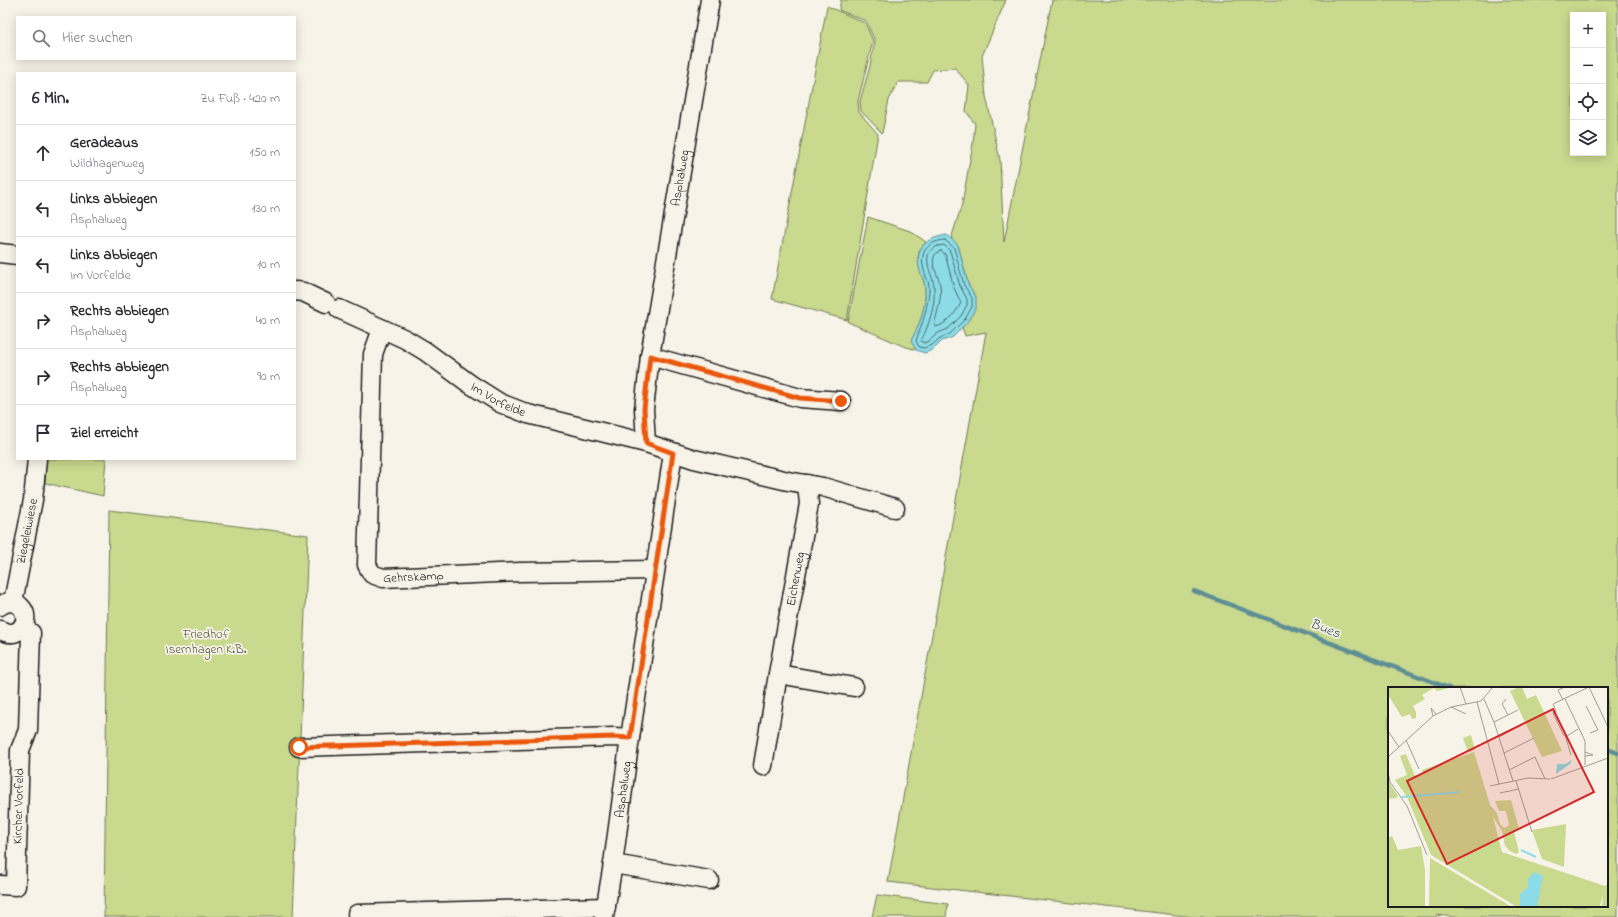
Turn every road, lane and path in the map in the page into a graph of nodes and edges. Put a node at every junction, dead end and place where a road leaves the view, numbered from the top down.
1 (710, 0) edge
2 (0, 254) edge
3 (16, 255) edge
4 (296, 291) edge
5 (382, 329) junction
6 (650, 356) junction
7 (841, 401) dead end
8 (646, 443) junction
9 (673, 453) junction
10 (37, 460) edge
11 (807, 484) junction
12 (895, 508) dead end
13 (655, 570) junction
14 (6, 604) edge
15 (23, 627) junction
16 (0, 630) edge
17 (778, 674) junction
18 (854, 687) dead end
19 (29, 711) joint
20 (630, 738) junction
21 (299, 747) dead end
22 (763, 766) dead end
23 (614, 864) junction
24 (709, 880) dead end
25 (0, 885) edge
26 (605, 912) edge
27 (357, 914) dead end

1 - 6 street, Asphalweg
2 - 3 street
4 - 5 street, Im Vorfelde
5 - 8 street, Im Vorfelde
5 - 13 street, Gehrskamp
6 - 7 street
6 - 8 street, Asphalweg
8 - 9 street, Im Vorfelde
9 - 11 street
9 - 13 street, Asphalweg
10 - 14 street, Ziegeleiwiese
11 - 12 street
11 - 17 street, Eichenweg
13 - 20 street, Asphalweg
14 - 15 street, Ziegeleiwiese
15 - 16 street
15 - 19 street, Ziegeleiwiese
17 - 18 street
17 - 22 street, Eichenweg
19 - 25 street, Kircher Vorfeld
20 - 21 street
20 - 23 street, Asphalweg
23 - 24 street
23 - 26 street, Asphalweg
26 - 27 street

